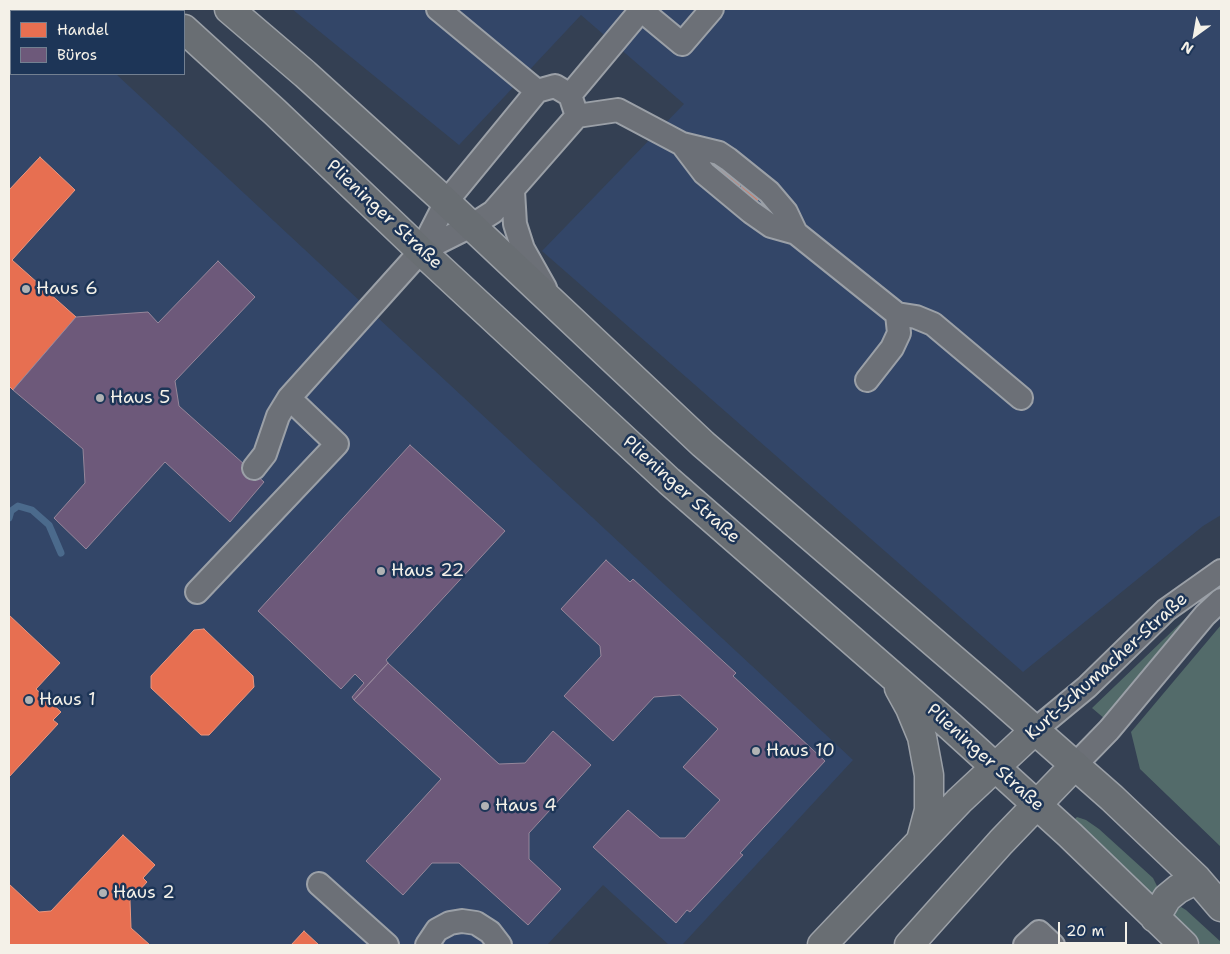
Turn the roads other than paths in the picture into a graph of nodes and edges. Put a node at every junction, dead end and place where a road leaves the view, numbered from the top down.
1 (229, 9) edge
2 (438, 9) edge
3 (712, 9) edge
4 (185, 30) edge
5 (537, 91) junction
6 (574, 106) junction
7 (513, 191) junction
8 (446, 202) junction
9 (471, 226) junction
10 (421, 250) junction
11 (555, 304) junction
12 (897, 314) junction
13 (867, 380) dead end
14 (289, 398) junction
15 (1021, 398) dead end
16 (254, 468) dead end
17 (1221, 571) edge
18 (197, 592) dead end
19 (1221, 600) edge
20 (894, 678) junction
21 (995, 695) junction
22 (1073, 699) junction
23 (1036, 730) junction
24 (1066, 757) junction
25 (1005, 759) junction
26 (1016, 786) junction
27 (1046, 796) junction
28 (1112, 798) junction
29 (959, 801) junction
30 (921, 840) junction
31 (1001, 842) junction
32 (1197, 879) junction
33 (320, 884) dead end
34 (1221, 907) edge
35 (1155, 918) junction
36 (387, 945) edge
37 (427, 945) edge
38 (500, 945) edge
39 (822, 945) edge
40 (909, 945) edge
41 (1026, 945) edge
42 (1053, 945) edge
43 (1184, 945) edge

1 - 8 main road
2 - 5 street
3 - 6 street
4 - 10 main road, Plieninger Straße
5 - 6 street
5 - 8 street
6 - 7 street
6 - 12 street
7 - 9 street
7 - 11 street
8 - 9 main road
8 - 10 street
9 - 10 street
9 - 11 main road
10 - 14 street
10 - 20 main road, Plieninger Straße
11 - 21 main road
12 - 13 street
12 - 15 street
14 - 16 street
14 - 18 street
17 - 22 street, Kurt-Schumacher-Straße
19 - 24 street, Kurt-Schumacher-Straße
20 - 25 main road, Plieninger Straße
20 - 30 main road
21 - 23 main road
21 - 25 main road
22 - 23 street, Kurt-Schumacher-Straße
22 - 24 street
23 - 24 main road
23 - 25 main road, Kurt-Schumacher-Straße
24 - 25 main road
24 - 27 main road, Kurt-Schumacher-Straße
24 - 28 main road
25 - 26 main road
25 - 29 main road, Kurt-Schumacher-Straße
26 - 27 main road, Plieninger Straße
26 - 29 main road
26 - 31 main road
27 - 28 main road
27 - 31 main road, Kurt-Schumacher-Straße
27 - 35 main road, Plieninger Straße
28 - 32 main road
29 - 30 main road, Kurt-Schumacher-Straße
30 - 39 main road, Kurt-Schumacher-Straße
31 - 40 main road, Kurt-Schumacher-Straße
32 - 34 main road
32 - 35 main road
33 - 36 street
35 - 43 main road, Plieninger Straße
37 - 38 street
41 - 42 street

